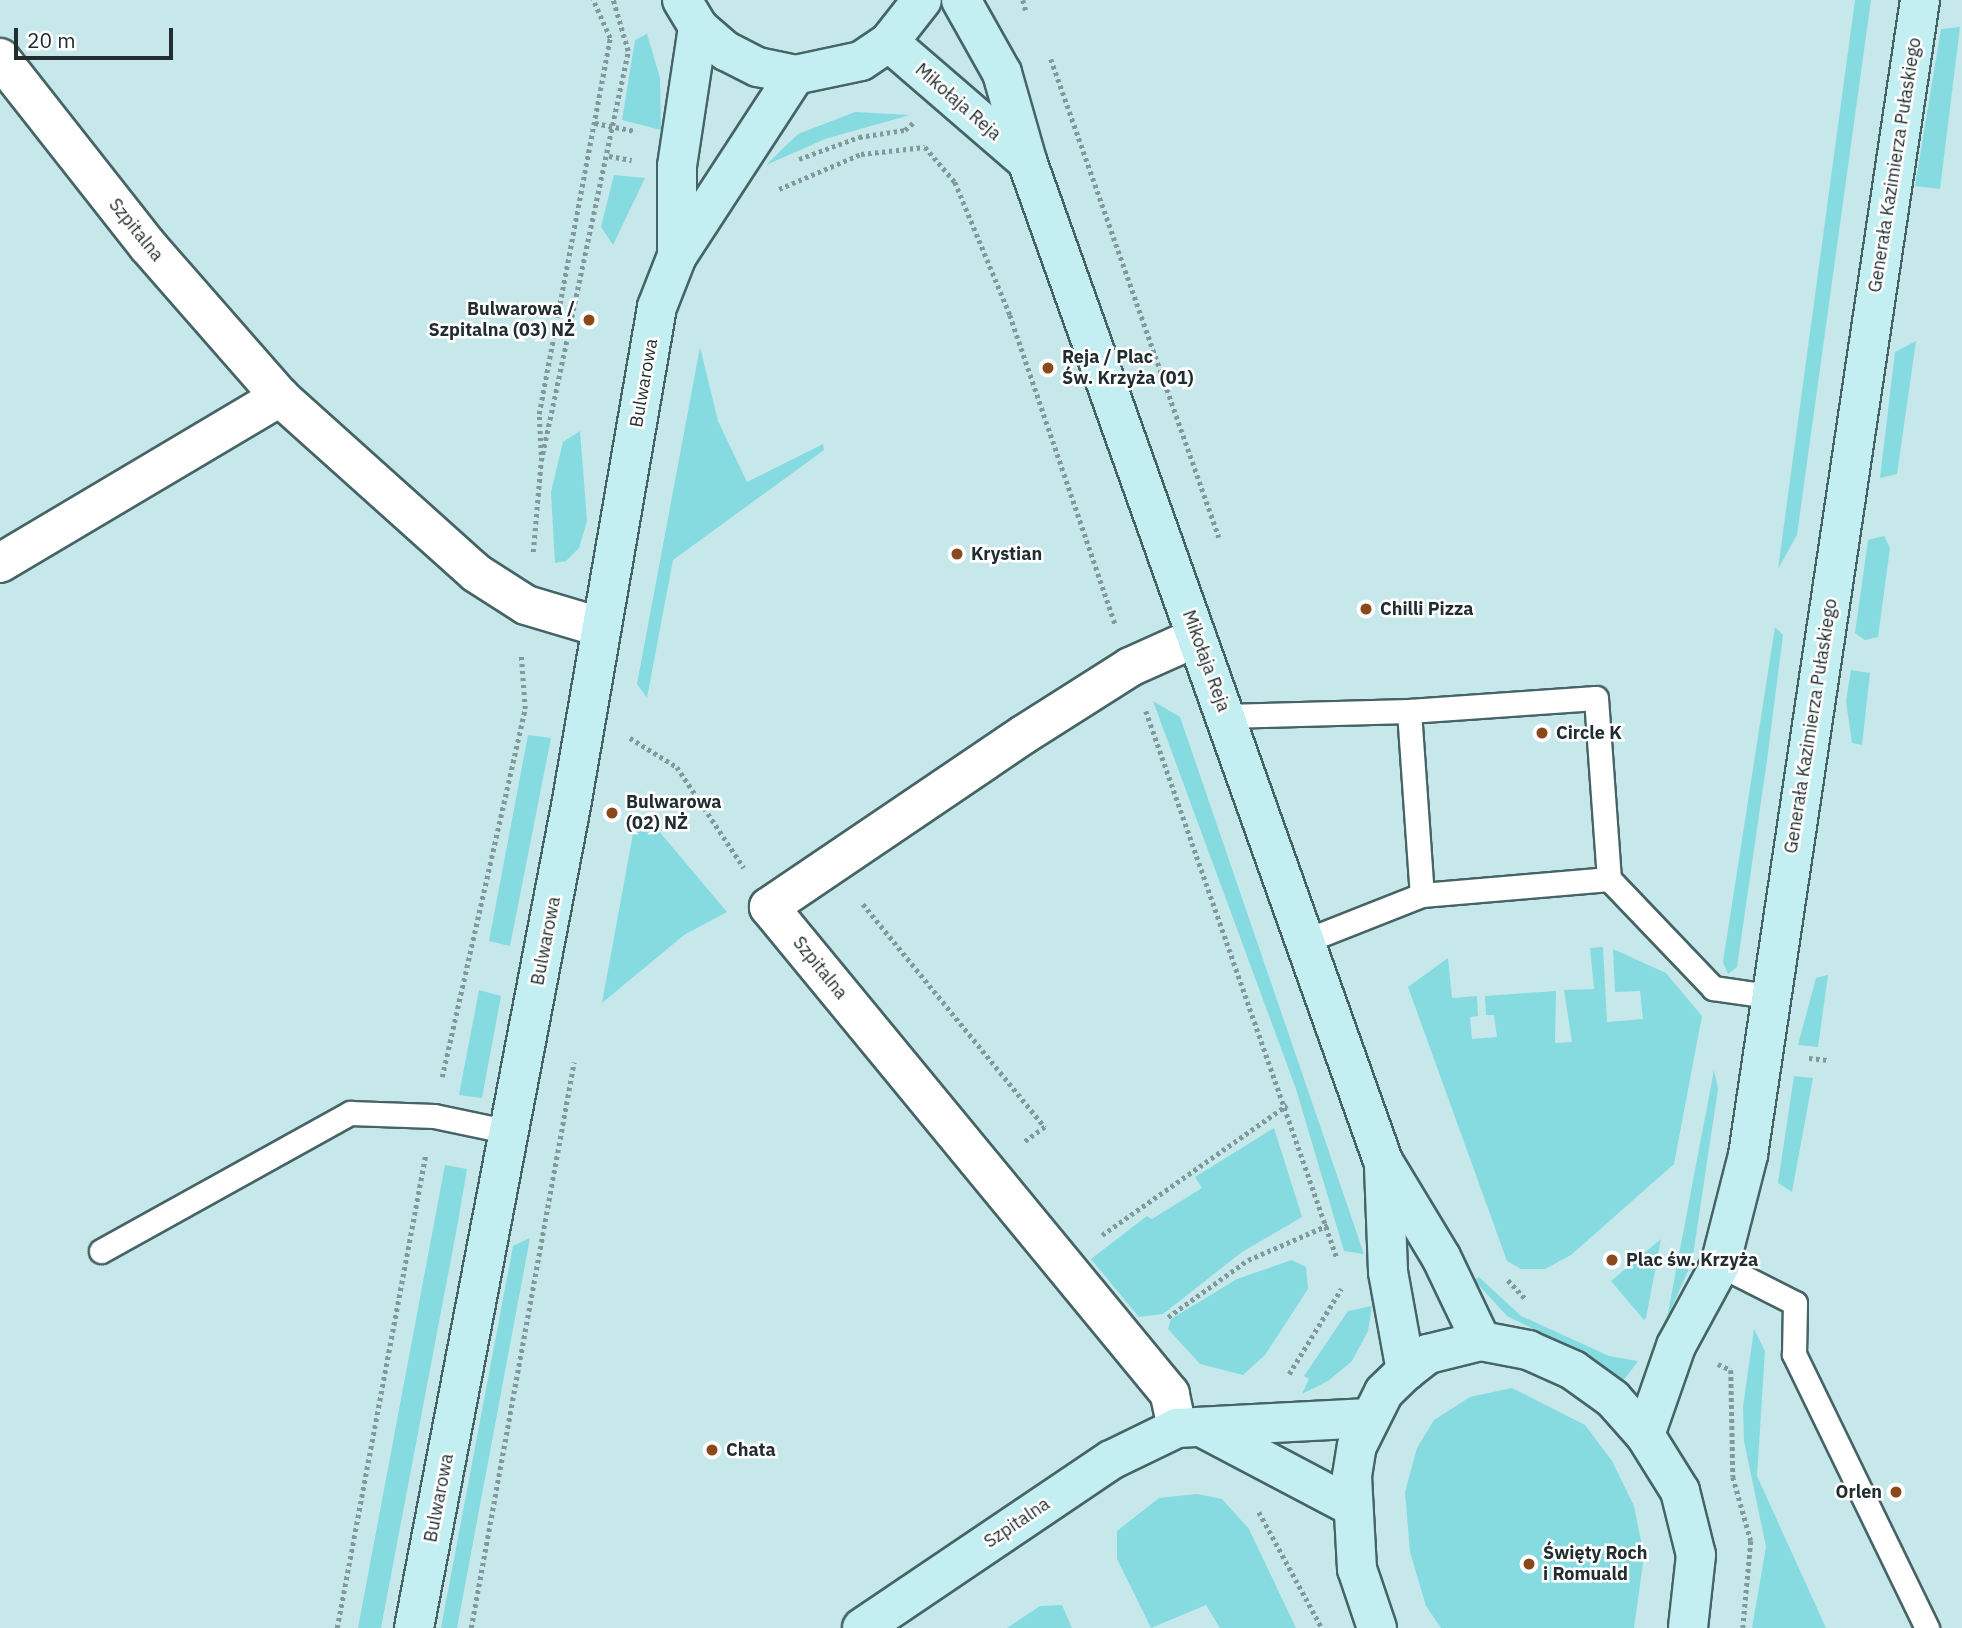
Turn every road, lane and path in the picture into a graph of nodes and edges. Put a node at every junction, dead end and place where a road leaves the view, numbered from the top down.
1 (593, 0) edge
2 (613, 0) edge
3 (922, 0) edge
4 (961, 0) edge
5 (1023, 0) edge
6 (1920, 0) edge
7 (690, 13) edge
8 (1030, 18) dead end
9 (889, 42) junction
10 (1046, 47) dead end
11 (0, 58) edge
12 (794, 75) junction
13 (1027, 161) junction
14 (677, 256) junction
15 (280, 397) junction
16 (1219, 537) dead end
17 (0, 563) edge
18 (600, 627) junction
19 (1197, 637) junction
20 (525, 709) dead end
21 (1409, 711) junction
22 (1226, 716) junction
23 (624, 749) dead end
24 (1609, 879) junction
25 (1422, 895) junction
26 (863, 904) dead end
27 (769, 907) junction
28 (1306, 941) junction
29 (1769, 996) junction
30 (575, 1058) dead end
31 (1287, 1105) dead end
32 (434, 1116) junction
33 (510, 1132) junction
34 (1018, 1146) dead end
35 (1383, 1161) junction
36 (1328, 1225) dead end
37 (1096, 1240) dead end
38 (101, 1251) dead end
39 (1720, 1265) junction
40 (1164, 1329) dead end
41 (1481, 1341) junction
42 (1406, 1371) junction
43 (1369, 1418) junction
44 (1191, 1428) junction
45 (1644, 1435) junction
46 (1353, 1507) junction
47 (337, 1628) edge
48 (414, 1628) edge
49 (471, 1628) edge
50 (862, 1628) edge
51 (1377, 1628) edge
52 (1688, 1628) edge
53 (1927, 1628) edge

1 - 2 path
3 - 9 street
4 - 13 street, Mikołaja Reja
5 - 8 path
6 - 29 street, Generała Kazimierza Pułaskiego
7 - 12 street
7 - 14 street, Bulwarowa
9 - 12 street
9 - 13 street, Mikołaja Reja
10 - 16 path
11 - 15 street, Szpitalna
12 - 14 street, Bulwarowa
13 - 19 street, Mikołaja Reja
14 - 18 street, Bulwarowa
15 - 17 street
15 - 18 street, Szpitalna
18 - 33 street, Bulwarowa
19 - 22 street, Mikołaja Reja
19 - 27 street
20 - 32 path
21 - 22 lane
21 - 24 lane
21 - 25 lane
22 - 28 street, Mikołaja Reja
23 - 27 path
24 - 25 lane
24 - 29 lane
25 - 28 lane
26 - 34 path
27 - 44 street, Szpitalna
28 - 35 street, Mikołaja Reja
29 - 39 street, Generała Kazimierza Pułaskiego
30 - 49 path
31 - 37 path
32 - 33 lane
32 - 38 lane
32 - 47 path
33 - 48 street, Bulwarowa
35 - 41 street
35 - 42 street
36 - 40 path
39 - 45 street, Generała Kazimierza Pułaskiego
39 - 53 lane
41 - 42 street
41 - 45 street
42 - 43 street
43 - 44 street, Szpitalna
43 - 46 street
44 - 46 street
44 - 50 street, Szpitalna
45 - 52 street
46 - 51 street

